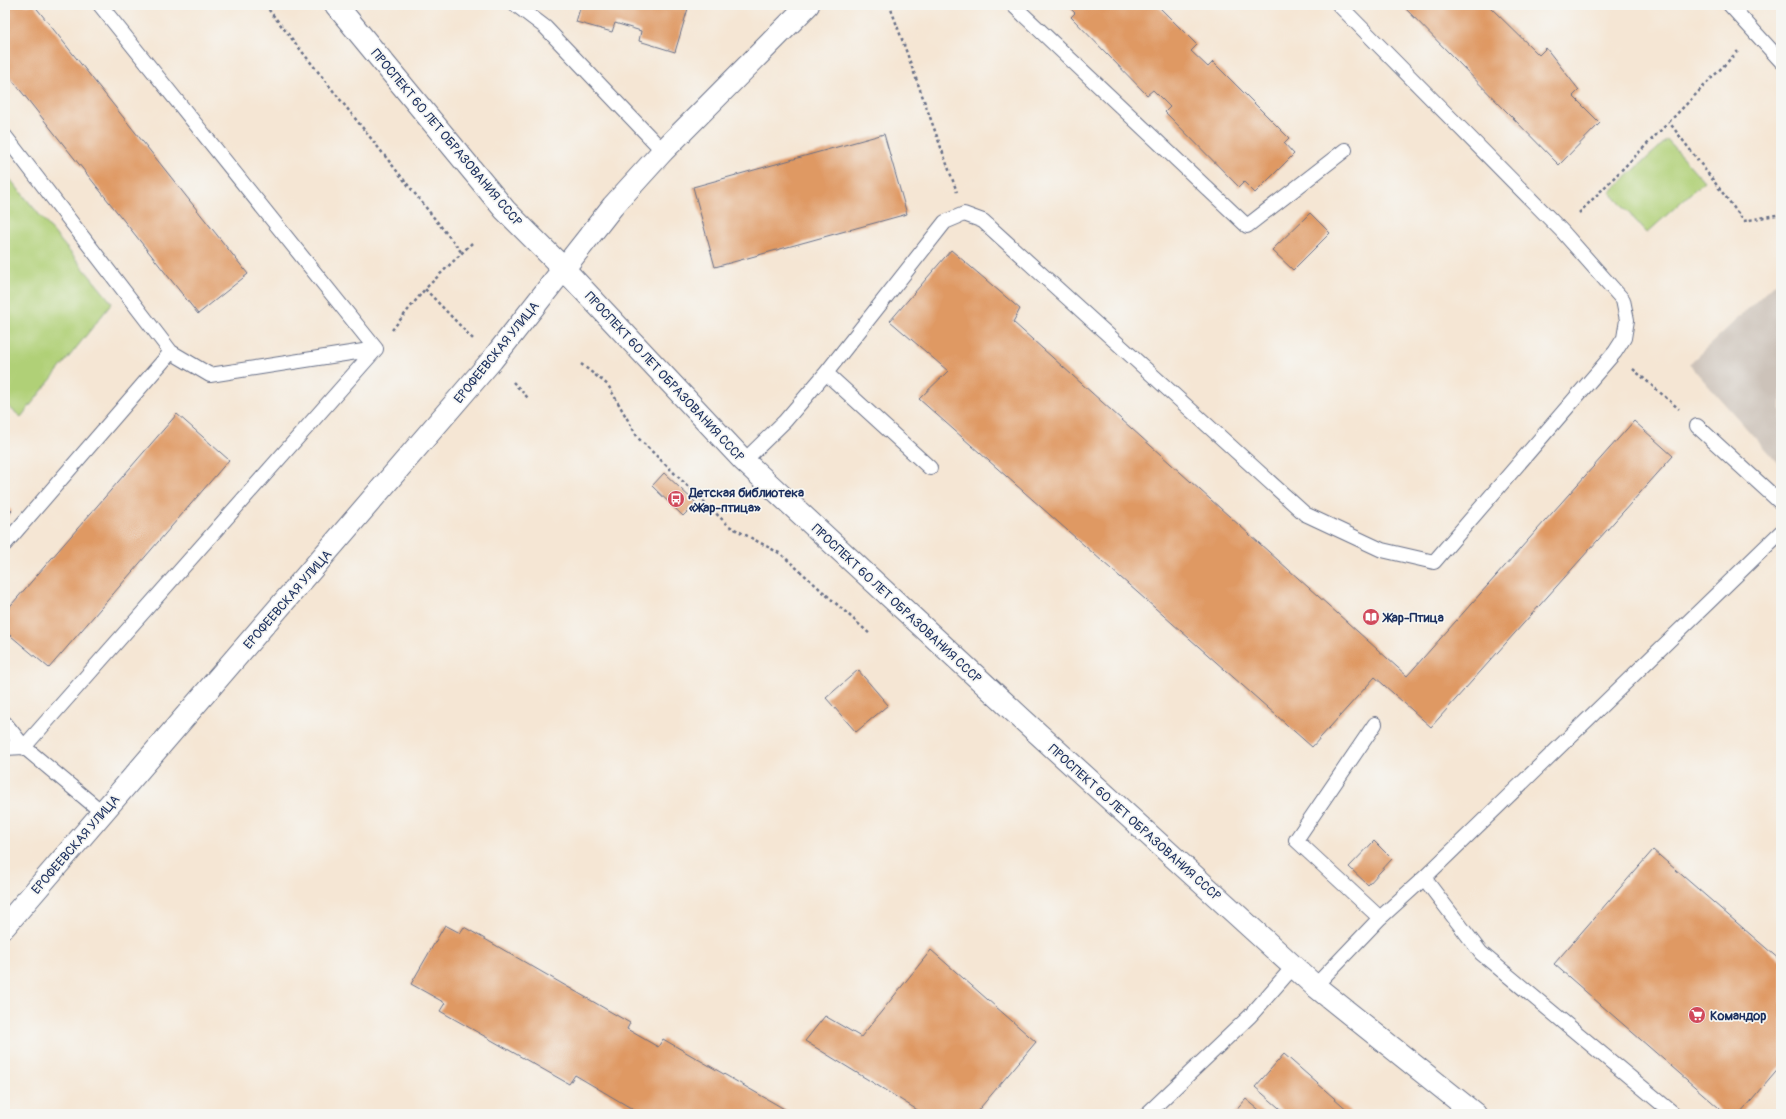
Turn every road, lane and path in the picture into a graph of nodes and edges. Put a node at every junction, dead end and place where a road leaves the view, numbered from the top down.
1 (100, 5) edge
2 (265, 5) edge
3 (336, 5) edge
4 (516, 5) edge
5 (808, 5) edge
6 (888, 5) edge
7 (1013, 5) edge
8 (1339, 5) edge
9 (1730, 5) edge
10 (1755, 33) junction
11 (1781, 60) edge
12 (1669, 122) junction
13 (5, 136) edge
14 (1345, 150) dead end
15 (663, 151) junction
16 (964, 214) junction
17 (1781, 214) edge
18 (1562, 231) junction
19 (472, 243) dead end
20 (462, 253) junction
21 (563, 268) junction
22 (425, 290) junction
23 (476, 342) dead end
24 (376, 349) junction
25 (171, 352) junction
26 (1615, 352) junction
27 (581, 364) dead end
28 (826, 373) junction
29 (513, 382) dead end
30 (529, 399) dead end
31 (1697, 426) joint
32 (744, 461) junction
33 (930, 468) dead end
34 (1781, 503) edge
35 (1781, 532) edge
36 (5, 544) edge
37 (872, 635) dead end
38 (5, 723) edge
39 (1375, 724) dead end
40 (24, 747) junction
41 (5, 748) edge
42 (102, 813) junction
43 (1424, 878) junction
44 (1380, 918) junction
45 (5, 926) edge
46 (1294, 966) junction
47 (1315, 986) junction
48 (1146, 1114) edge
49 (1475, 1114) edge
50 (1674, 1114) edge

1 - 24 lane
2 - 20 path
3 - 21 main road, ПРОСПЕКТ 60 ЛЕТ ОБРАЗОВАНИЯ СССР
4 - 15 lane
5 - 15 main road, ЕРОФЕЕВСКАЯ УЛИЦА
6 - 16 path
7 - 14 lane
8 - 18 lane
9 - 10 lane
10 - 11 lane
10 - 12 path
12 - 17 path
12 - 18 path
13 - 25 lane
15 - 21 main road, ЕРОФЕЕВСКАЯ УЛИЦА
16 - 26 lane
16 - 28 lane
18 - 26 lane
19 - 20 path
20 - 22 path
21 - 32 main road, ПРОСПЕКТ 60 ЛЕТ ОБРАЗОВАНИЯ СССР
21 - 42 main road, ЕРОФЕЕВСКАЯ УЛИЦА
22 - 23 path
22 - 24 path
24 - 25 lane
24 - 40 lane
25 - 36 lane
26 - 31 path
27 - 37 path
28 - 32 lane
28 - 33 lane
29 - 30 path
31 - 34 lane
32 - 46 main road, ПРОСПЕКТ 60 ЛЕТ ОБРАЗОВАНИЯ СССР
35 - 43 lane
38 - 40 lane
39 - 44 lane
40 - 41 lane
40 - 42 lane
42 - 45 main road, ЕРОФЕЕВСКАЯ УЛИЦА
43 - 44 lane
43 - 50 lane
44 - 47 lane
46 - 47 main road, ПРОСПЕКТ 60 ЛЕТ ОБРАЗОВАНИЯ СССР
46 - 48 lane
47 - 49 main road, ПРОСПЕКТ 60 ЛЕТ ОБРАЗОВАНИЯ СССР

